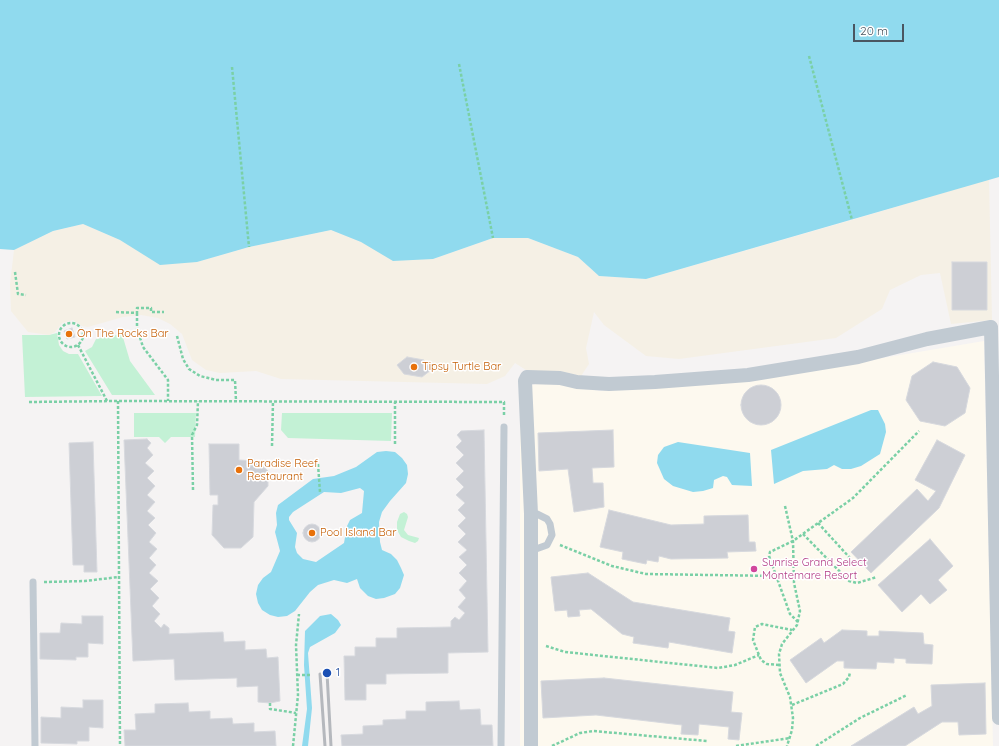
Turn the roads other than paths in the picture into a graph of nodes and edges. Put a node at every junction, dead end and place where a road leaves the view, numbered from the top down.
1 (995, 327) edge
2 (504, 427) road end
3 (531, 514) junction
4 (531, 549) junction
5 (33, 582) road end
6 (999, 718) edge
7 (34, 746) edge
8 (501, 746) edge
9 (531, 746) edge

1 - 3 street
1 - 6 street
2 - 8 lane
3 - 4 street
3 - 4 lane
4 - 9 street
5 - 7 lane

